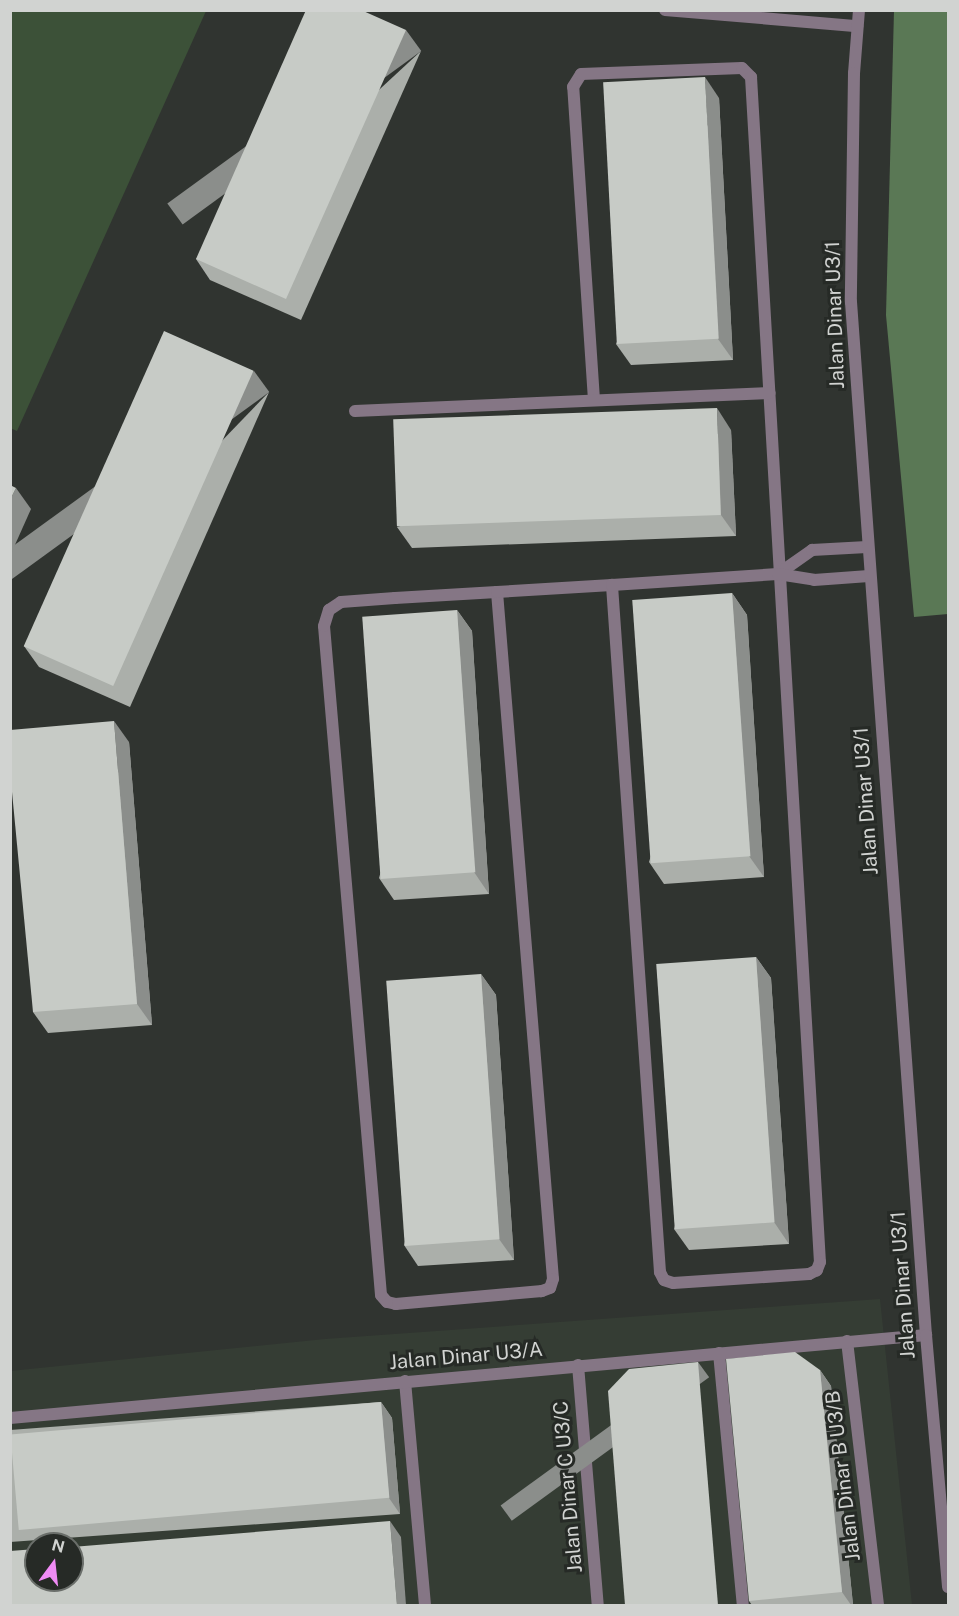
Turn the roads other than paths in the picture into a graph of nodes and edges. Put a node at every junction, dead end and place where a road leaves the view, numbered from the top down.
1 (664, 10) edge
2 (859, 10) edge
3 (857, 26) junction
4 (770, 393) junction
5 (594, 400) junction
6 (355, 411) dead end
7 (867, 547) junction
8 (778, 574) junction
9 (869, 576) junction
10 (612, 585) junction
11 (496, 592) junction
12 (926, 1335) junction
13 (847, 1341) junction
14 (719, 1353) junction
15 (578, 1365) junction
16 (405, 1380) junction
17 (10, 1418) edge
18 (948, 1587) edge
19 (425, 1605) edge
20 (598, 1605) edge
21 (743, 1605) edge
22 (878, 1605) edge

1 - 3 street
2 - 3 street, Jalan Dinar U3/1
3 - 7 street, Jalan Dinar U3/1
4 - 5 street
4 - 5 street
4 - 8 street
5 - 6 street
7 - 8 street
7 - 9 street, Jalan Dinar U3/1
8 - 9 street
8 - 10 street
8 - 10 street
9 - 12 street, Jalan Dinar U3/1
10 - 11 street
11 - 11 street
12 - 13 street, Jalan Dinar U3/A
12 - 18 street, Jalan Dinar U3/1
13 - 14 street, Jalan Dinar U3/A
13 - 22 street, Jalan Dinar B U3/B
14 - 15 street, Jalan Dinar U3/A
14 - 21 street
15 - 16 street, Jalan Dinar U3/A
15 - 20 street, Jalan Dinar C U3/C
16 - 17 street, Jalan Dinar U3/A
16 - 19 street

